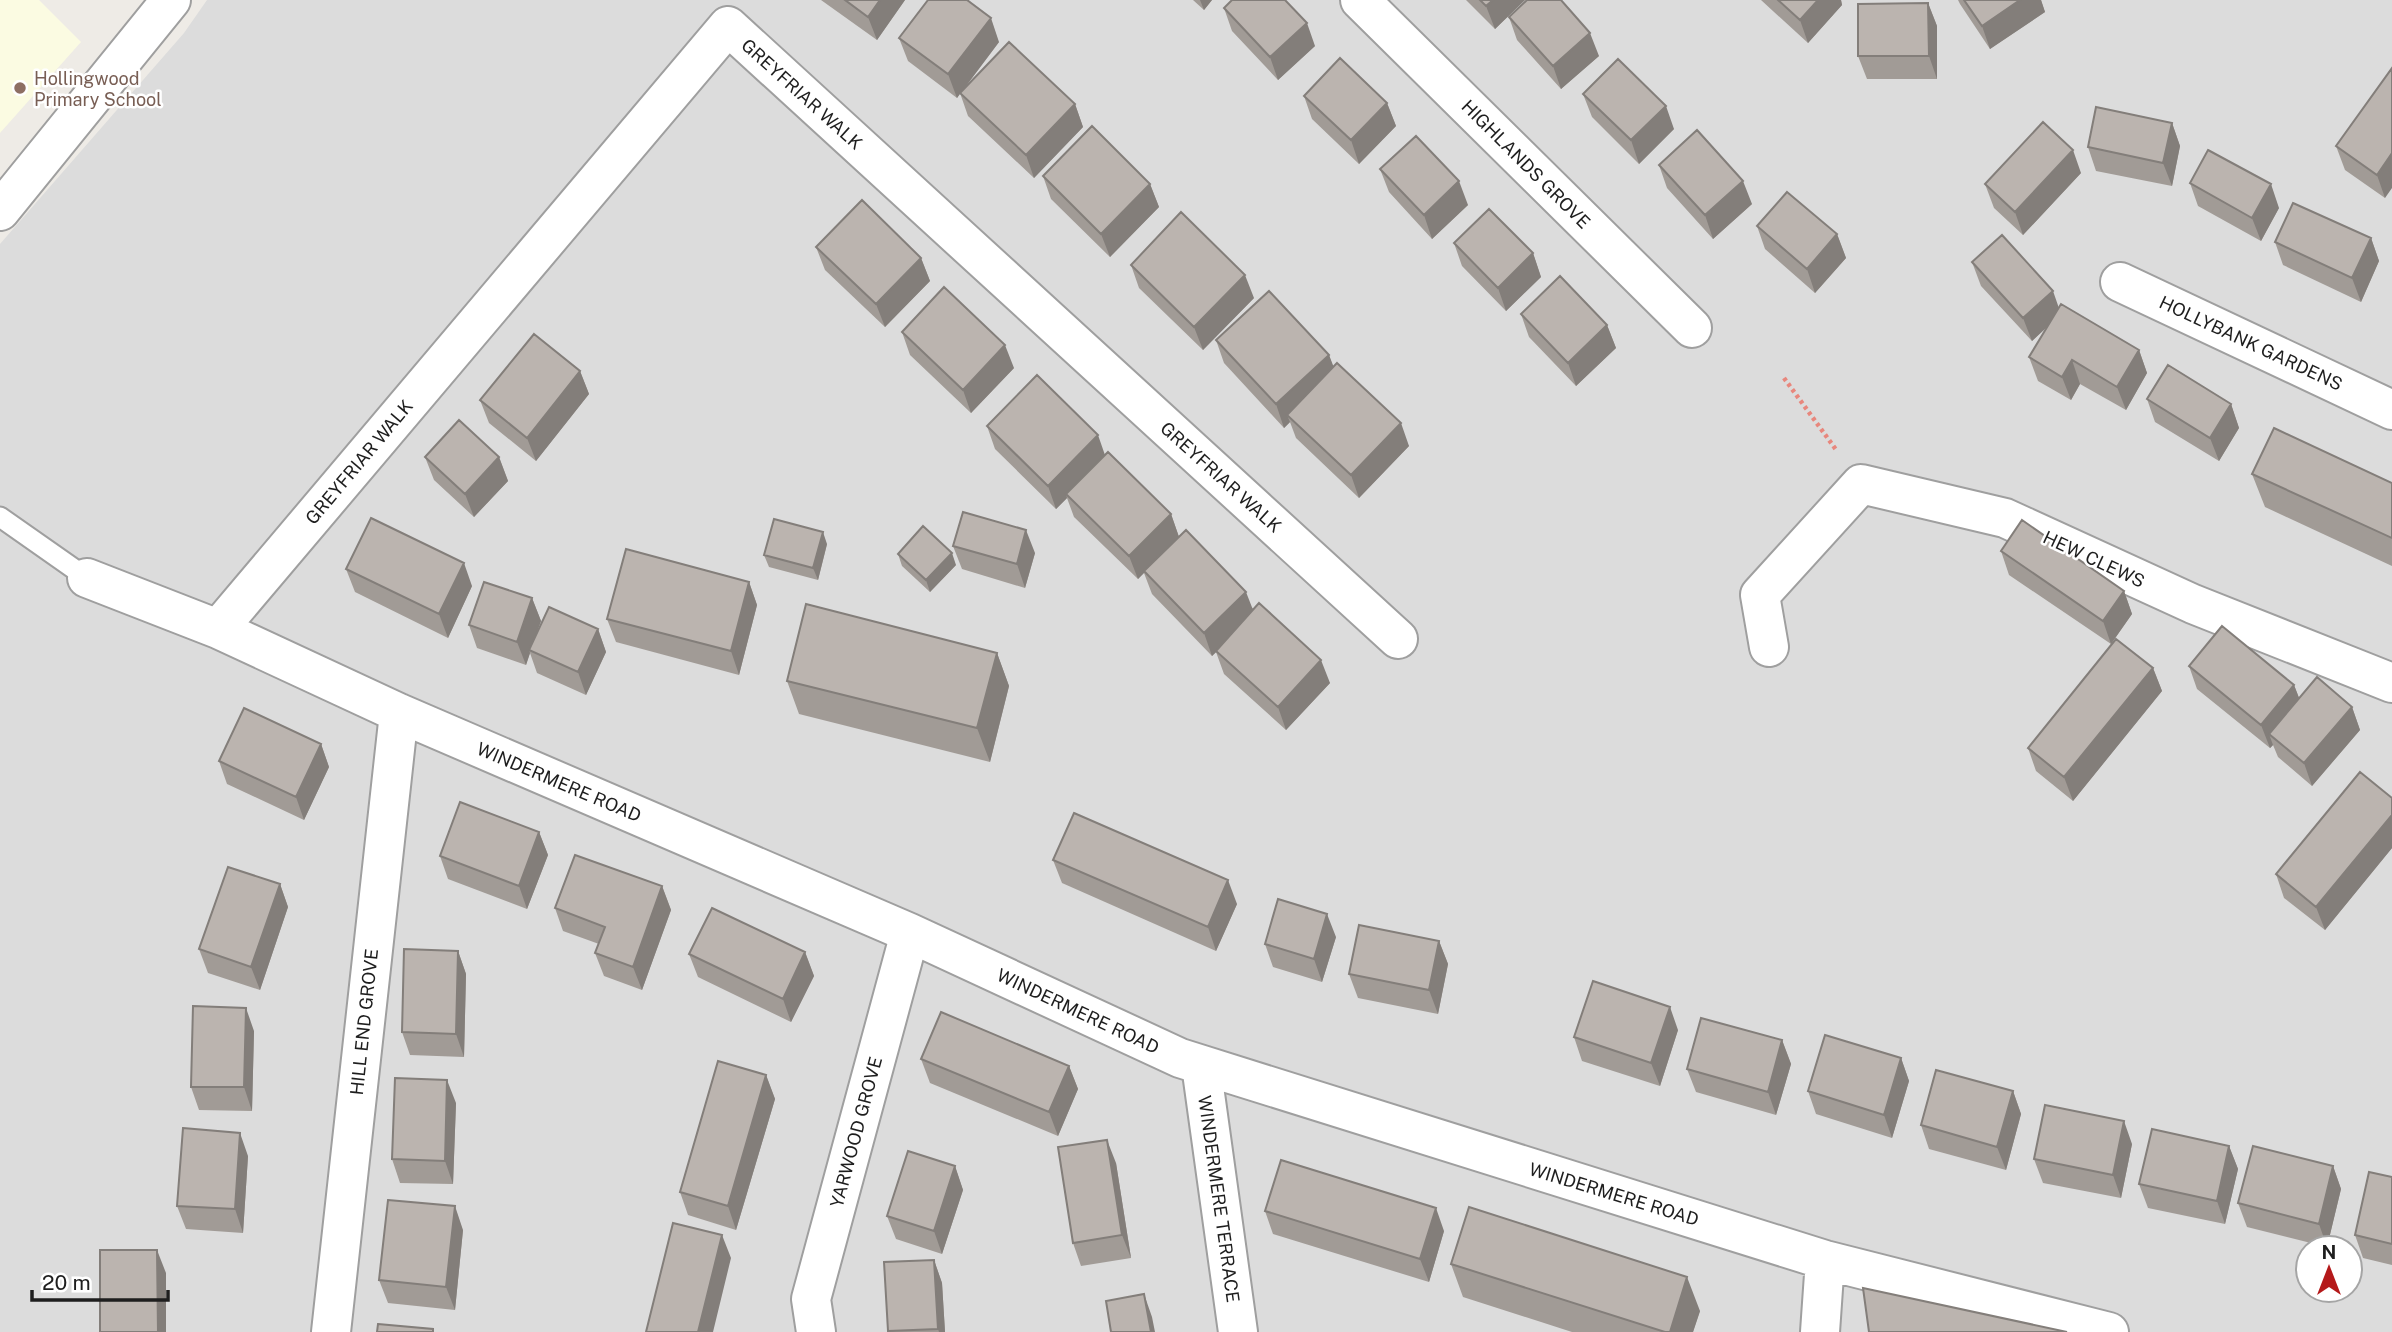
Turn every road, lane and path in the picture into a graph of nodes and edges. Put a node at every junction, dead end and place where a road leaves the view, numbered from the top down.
1 (170, 0) edge
2 (1360, 0) edge
3 (0, 211) edge
4 (2120, 282) dead end
5 (1692, 328) dead end
6 (1784, 378) dead end
7 (2389, 402) edge
8 (1861, 484) junction
9 (0, 517) edge
10 (87, 578) joint
11 (218, 629) junction
12 (1398, 639) dead end
13 (1769, 647) dead end
14 (2392, 683) edge
15 (399, 713) junction
16 (910, 933) junction
17 (1201, 1065) junction
18 (1825, 1260) junction
19 (331, 1332) edge
20 (816, 1332) edge
21 (1238, 1332) edge
22 (1820, 1332) edge
23 (2109, 1332) edge

1 - 3 street
2 - 5 street, HIGHLANDS GROVE
4 - 7 street, HOLLYBANK GARDENS
6 - 8 path
8 - 13 street
8 - 14 street, HEW CLEWS
9 - 10 lane
10 - 11 street, WINDERMERE ROAD
11 - 12 street, GREYFRIAR WALK
11 - 15 street, WINDERMERE ROAD
15 - 16 street, WINDERMERE ROAD
15 - 19 street, HILL END GROVE
16 - 17 street, WINDERMERE ROAD
16 - 20 street, YARWOOD GROVE
17 - 18 street, WINDERMERE ROAD
17 - 21 street, WINDERMERE TERRACE
18 - 22 street
18 - 23 street, WINDERMERE ROAD

